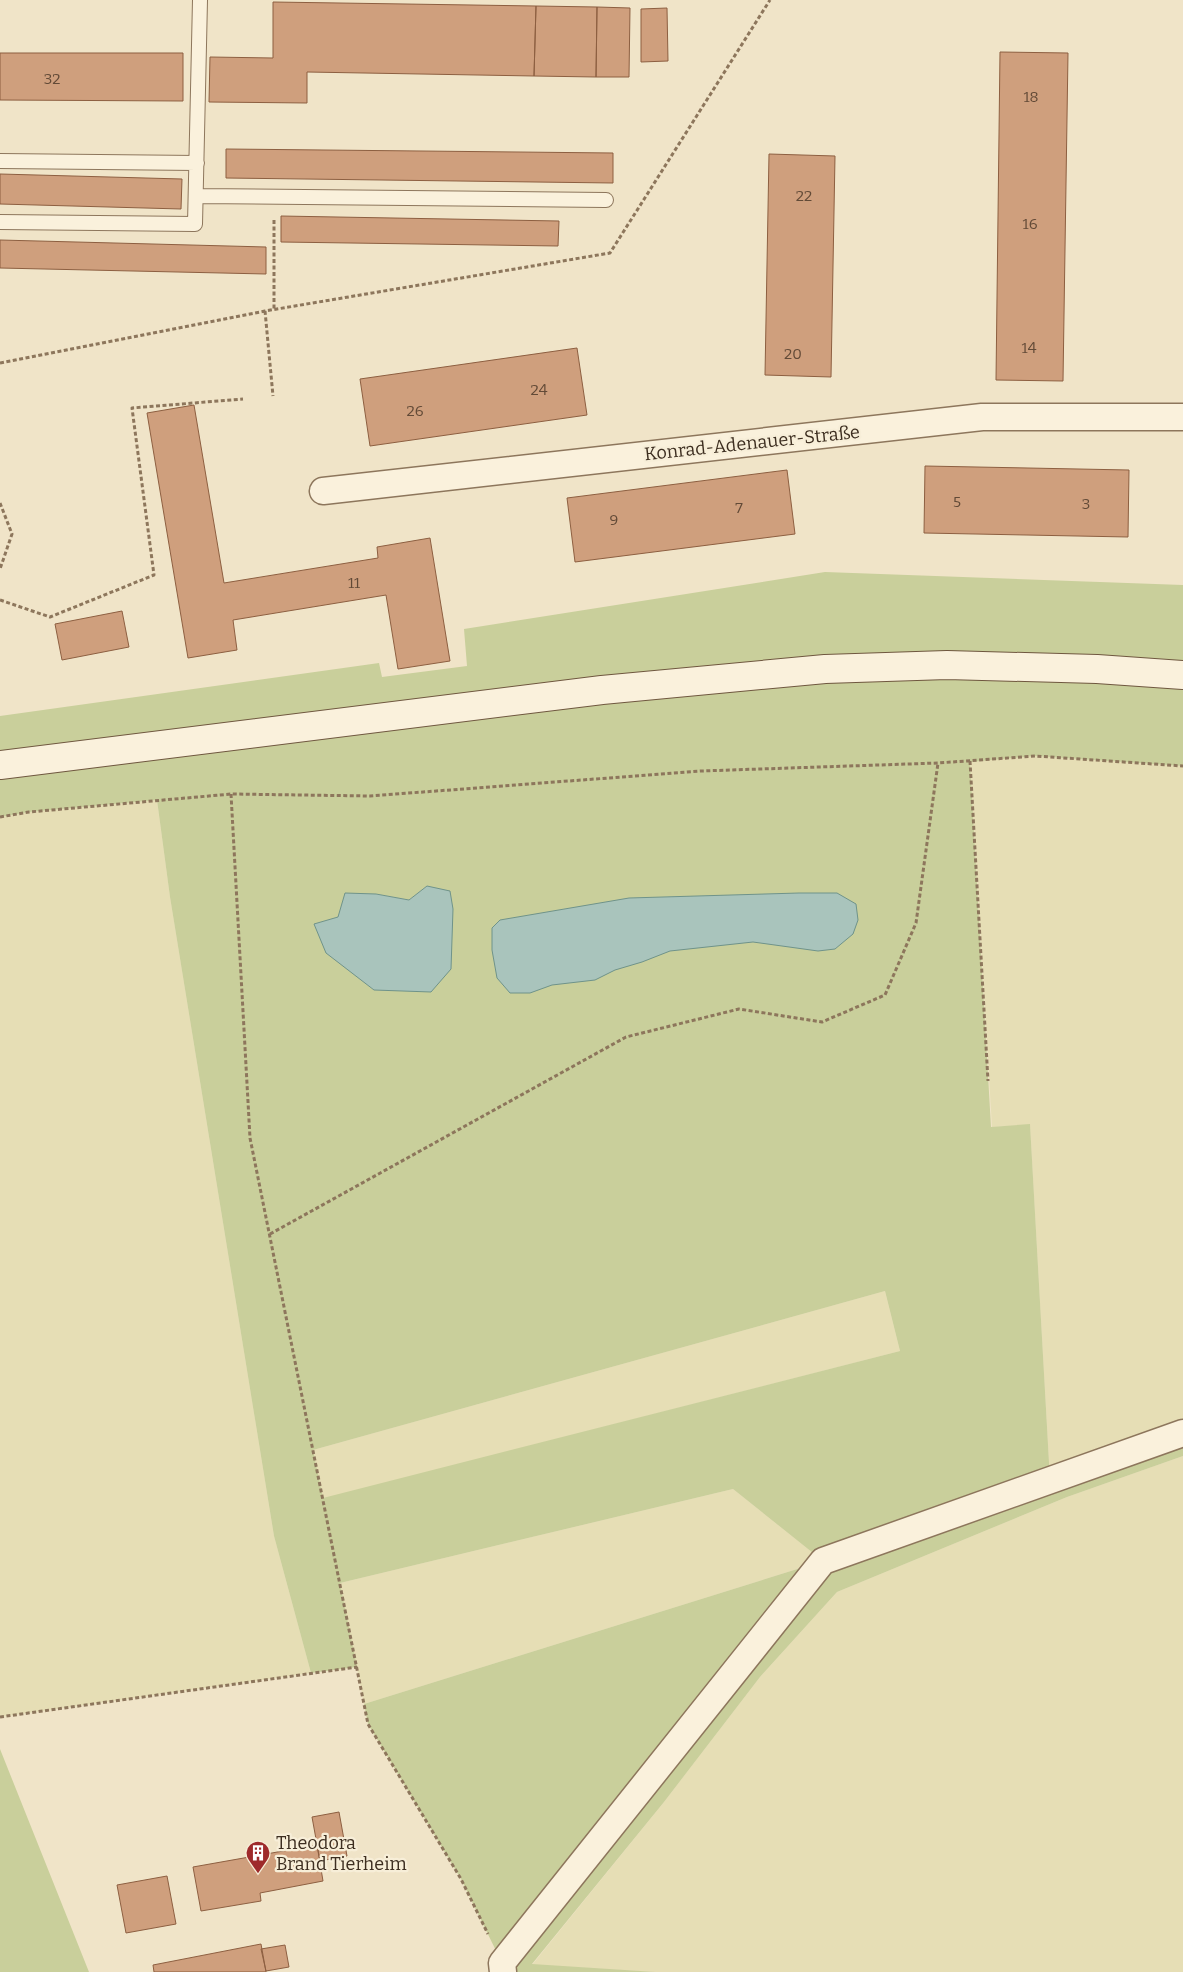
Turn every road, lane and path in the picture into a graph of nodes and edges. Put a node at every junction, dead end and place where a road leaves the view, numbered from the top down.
1 (200, 0) edge
2 (770, 0) edge
3 (0, 161) edge
4 (196, 163) junction
5 (196, 196) junction
6 (274, 197) junction
7 (606, 200) dead end
8 (0, 222) edge
9 (274, 310) junction
10 (265, 311) junction
11 (0, 363) edge
12 (273, 396) dead end
13 (243, 399) dead end
14 (1183, 418) edge
15 (322, 491) dead end
16 (0, 503) edge
17 (0, 569) edge
18 (0, 600) edge
19 (1183, 674) edge
20 (970, 761) junction
21 (938, 763) junction
22 (0, 765) edge
23 (1183, 766) edge
24 (231, 794) junction
25 (0, 817) edge
26 (988, 1081) dead end
27 (270, 1234) junction
28 (1183, 1432) edge
29 (357, 1667) junction
30 (0, 1717) edge
31 (499, 1969) edge

1 - 4 lane
2 - 9 path
3 - 4 lane
4 - 5 lane
5 - 6 lane
5 - 8 lane
6 - 7 lane
6 - 9 path
9 - 10 path
10 - 11 path
10 - 12 path
13 - 18 path
14 - 15 street, Konrad-Adenauer-Straße
16 - 17 path
19 - 22 main road
20 - 21 path
20 - 23 path
20 - 26 path
21 - 24 path
21 - 27 path
24 - 25 path
24 - 27 path
27 - 29 path
28 - 31 street
29 - 30 path
29 - 31 path

